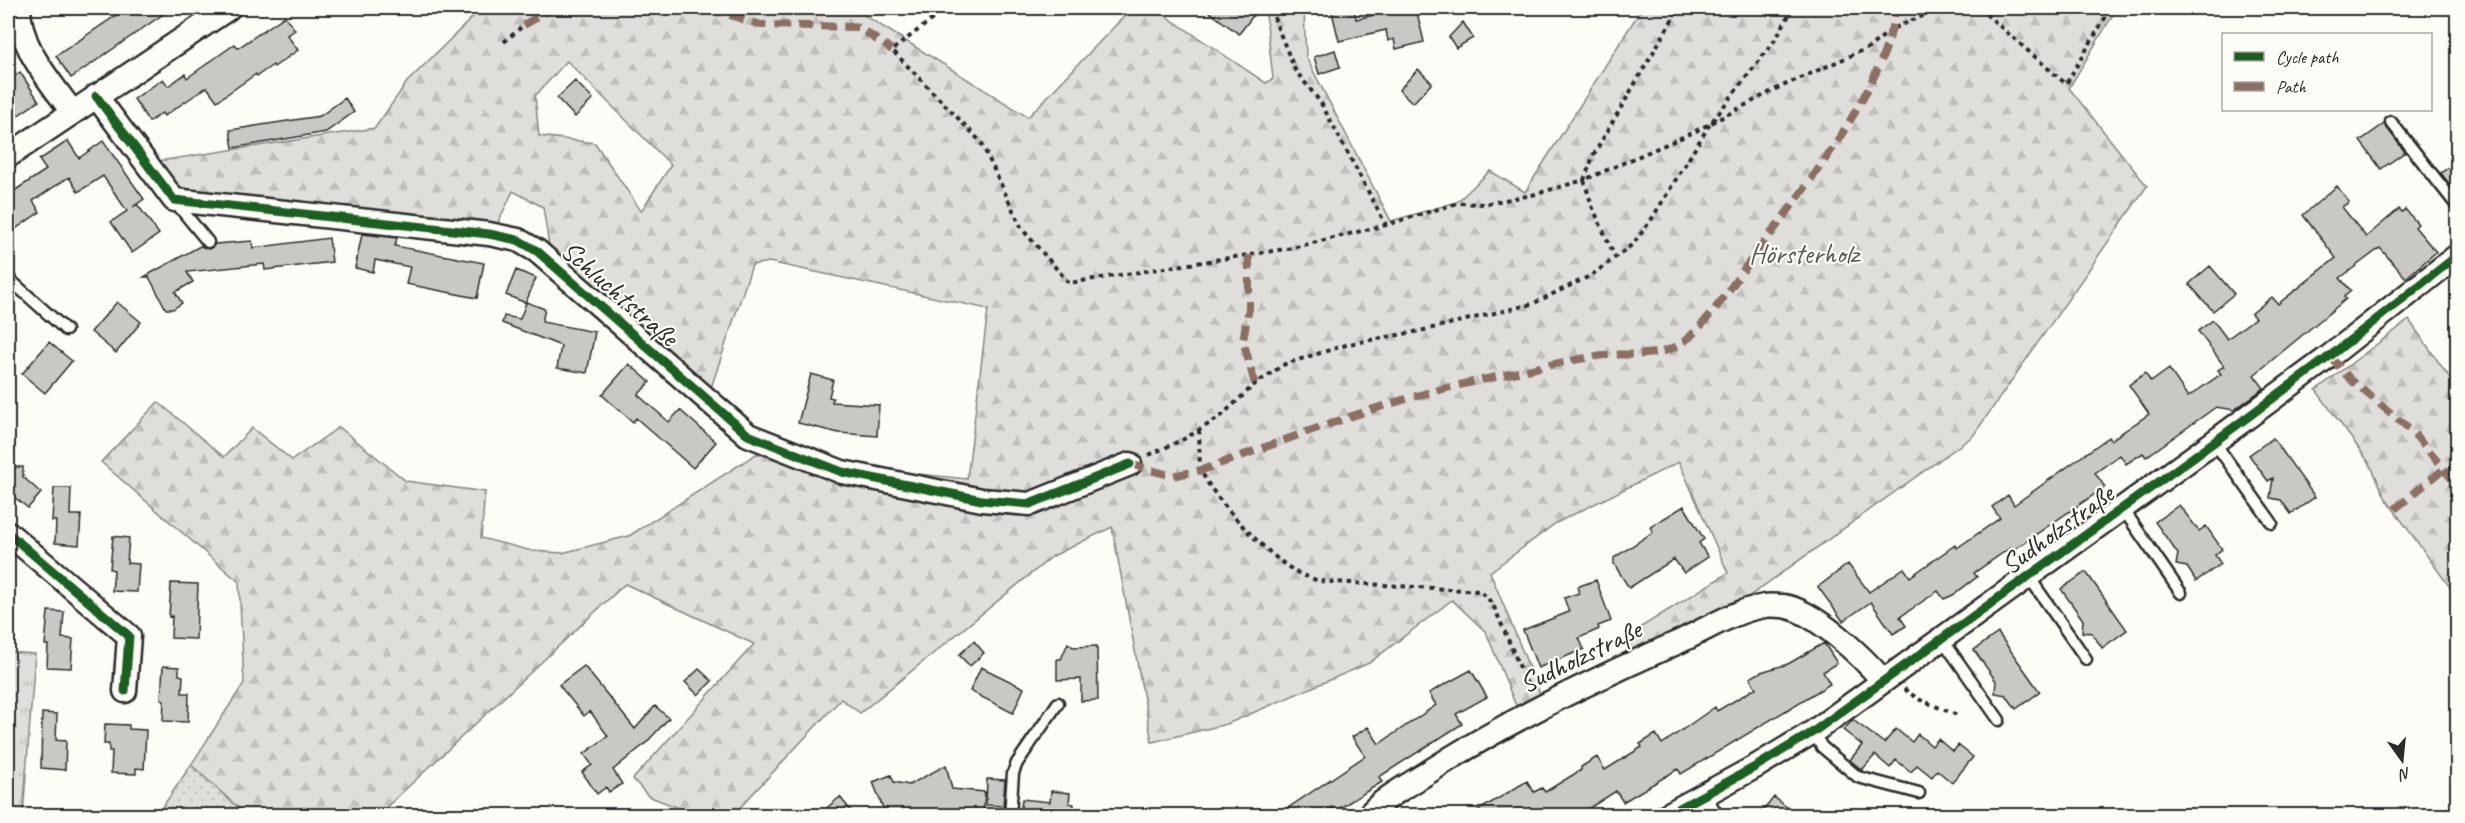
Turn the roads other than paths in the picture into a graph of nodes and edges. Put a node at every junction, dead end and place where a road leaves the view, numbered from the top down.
1 (19, 8) edge
2 (229, 8) edge
3 (96, 96) junction
4 (72, 112) junction
5 (2391, 122) dead end
6 (8, 156) edge
7 (174, 200) junction
8 (2457, 207) edge
9 (208, 242) dead end
10 (2457, 255) edge
11 (8, 278) edge
12 (66, 330) dead end
13 (2214, 442) junction
14 (1130, 464) road end
15 (2123, 509) junction
16 (2272, 523) dead end
17 (8, 533) edge
18 (2029, 577) junction
19 (2181, 593) dead end
20 (1942, 639) junction
21 (2086, 659) dead end
22 (1888, 678) junction
23 (125, 691) dead end
24 (1058, 703) dead end
25 (1999, 720) dead end
26 (1812, 732) junction
27 (1919, 793) dead end
28 (1705, 795) junction
29 (1670, 815) edge
30 (1010, 816) edge
31 (1368, 816) edge
32 (1718, 816) edge

1 - 4 street
2 - 3 street
3 - 4 street
3 - 7 street
4 - 6 street
5 - 8 lane
7 - 9 lane
7 - 14 street, Schluchtstraße
10 - 13 street, Sudholzstraße
11 - 12 lane
13 - 15 street, Sudholzstraße
13 - 16 lane
15 - 18 street, Sudholzstraße
15 - 19 lane
17 - 23 street
18 - 20 street, Sudholzstraße
18 - 21 lane
20 - 22 street, Sudholzstraße
20 - 25 lane
22 - 26 street, Sudholzstraße
22 - 31 street, Sudholzstraße
24 - 30 lane
26 - 27 lane
26 - 28 street, Sudholzstraße
28 - 29 street, Sudholzstraße
28 - 32 lane

